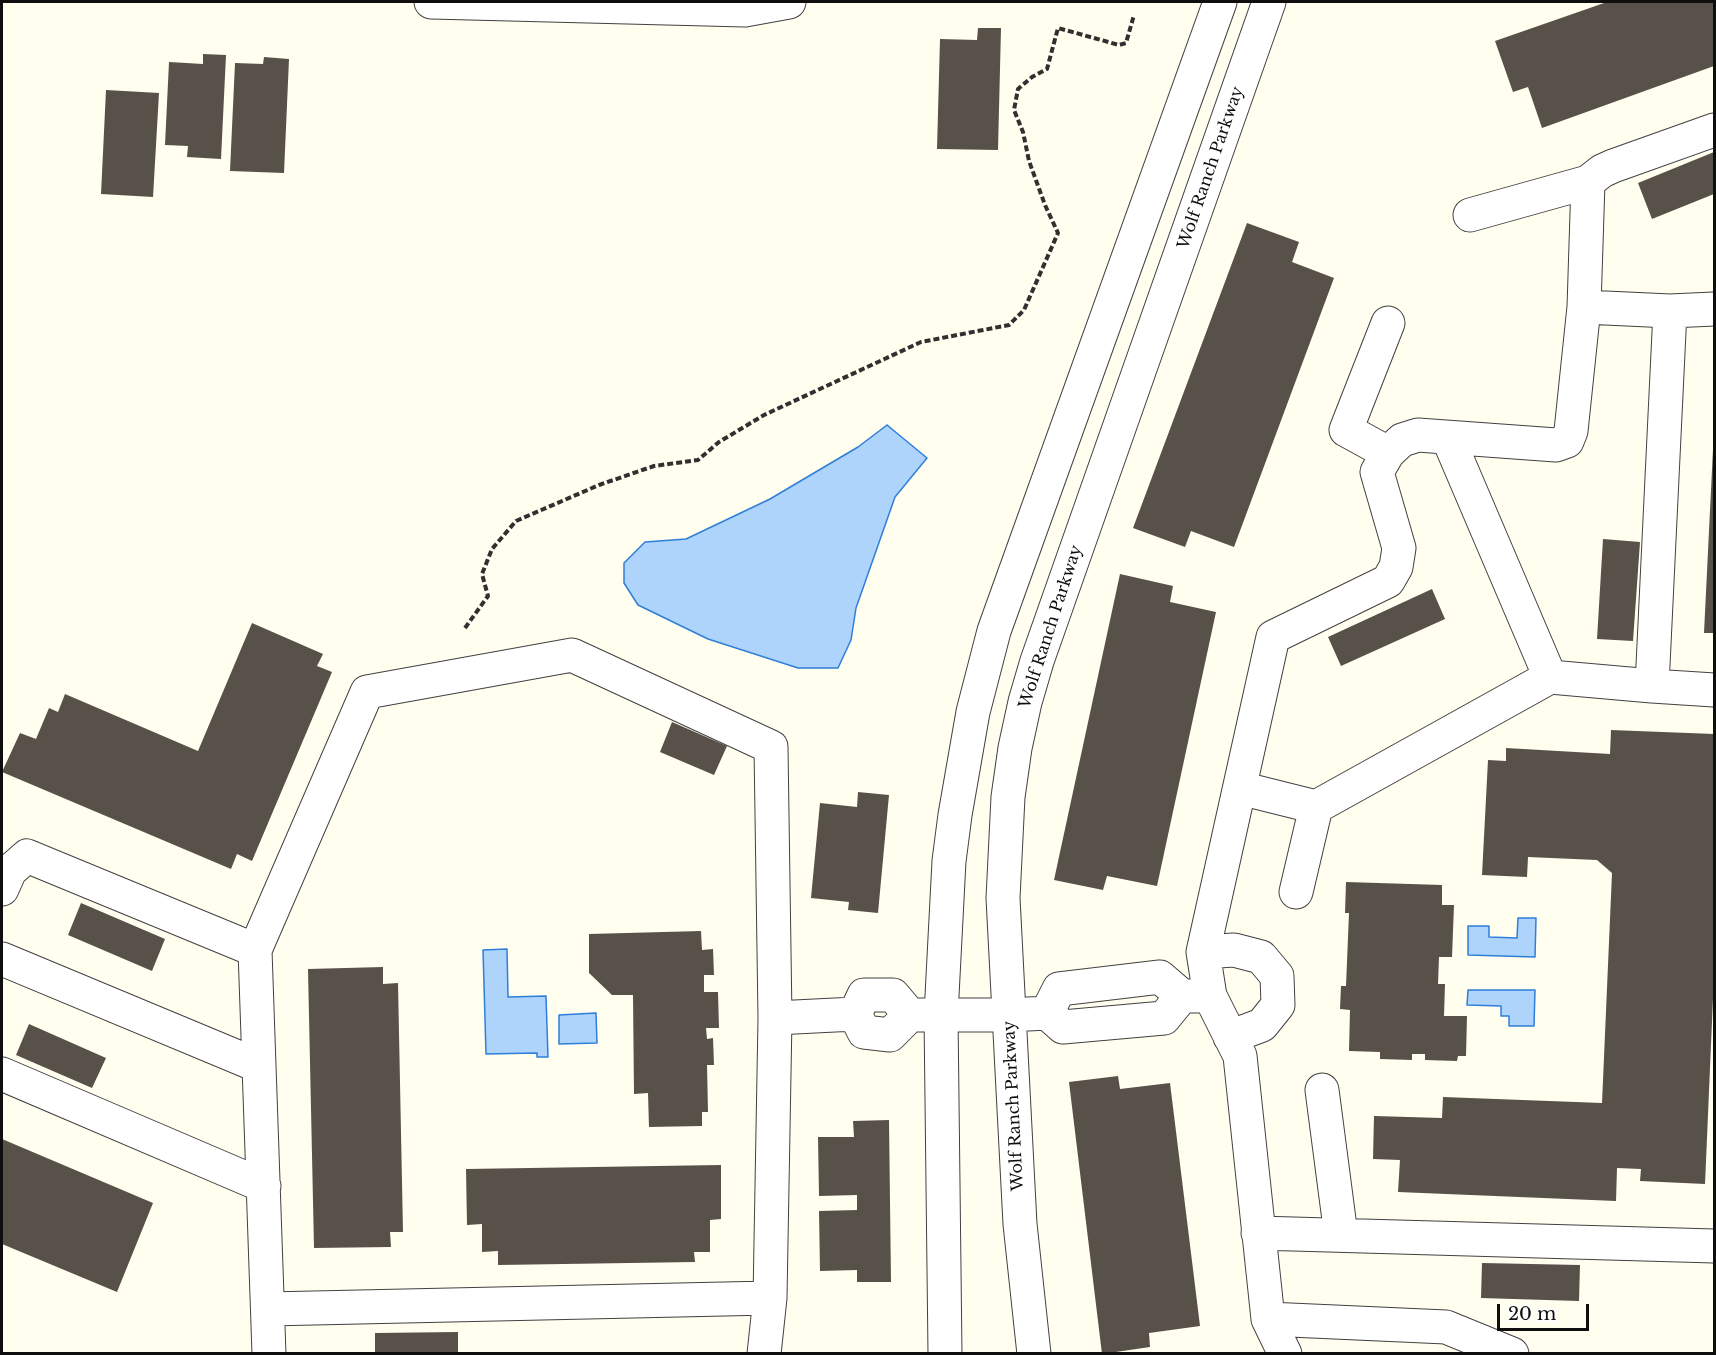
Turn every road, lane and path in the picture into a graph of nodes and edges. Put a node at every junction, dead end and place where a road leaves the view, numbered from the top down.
1 (431, 2) edge
2 (789, 2) edge
3 (1212, 4) edge
4 (1266, 12) edge
5 (1134, 15) dead end
6 (1714, 130) edge
7 (1588, 182) junction
8 (1470, 215) dead end
9 (1584, 307) junction
10 (1714, 309) edge
11 (1670, 311) junction
12 (1388, 323) dead end
13 (1448, 438) junction
14 (1388, 453) junction
15 (465, 628) dead end
16 (1550, 677) junction
17 (1652, 686) junction
18 (1714, 690) edge
19 (1240, 788) junction
20 (1316, 807) junction
21 (2, 890) edge
22 (1296, 892) dead end
23 (255, 950) junction
24 (1203, 952) junction
25 (2, 959) edge
26 (1196, 996) junction
27 (925, 1015) junction
28 (1009, 1015) junction
29 (776, 1018) junction
30 (1230, 1037) junction
31 (260, 1066) junction
32 (2, 1074) edge
33 (1322, 1090) dead end
34 (264, 1186) junction
35 (1258, 1233) junction
36 (1341, 1236) junction
37 (1714, 1246) edge
38 (770, 1298) junction
39 (268, 1309) junction
40 (1268, 1319) junction
41 (270, 1353) edge
42 (764, 1353) edge
43 (945, 1353) edge
44 (1034, 1353) edge
45 (1285, 1353) edge
46 (1512, 1353) edge

1 - 2 street
3 - 4 street
3 - 27 street
4 - 28 street, Wolf Ranch Parkway
5 - 15 path
6 - 7 street
7 - 8 street
7 - 9 street
9 - 11 street
9 - 13 street
10 - 11 street
11 - 17 street
12 - 14 street
13 - 14 street
13 - 16 street
14 - 19 street
16 - 17 street
16 - 20 street
17 - 18 street
19 - 20 street
19 - 24 street
20 - 22 street
21 - 23 street
23 - 29 street
23 - 31 street
24 - 26 street
24 - 30 street
25 - 31 street
26 - 28 street
26 - 30 street
27 - 28 street
27 - 29 street
27 - 43 street
28 - 44 street, Wolf Ranch Parkway
29 - 38 street
30 - 35 street
31 - 34 street
32 - 34 street
33 - 36 street
34 - 39 street
35 - 36 street
35 - 40 street
36 - 37 street
38 - 39 street
38 - 42 street
39 - 41 street
40 - 45 street
40 - 46 street

